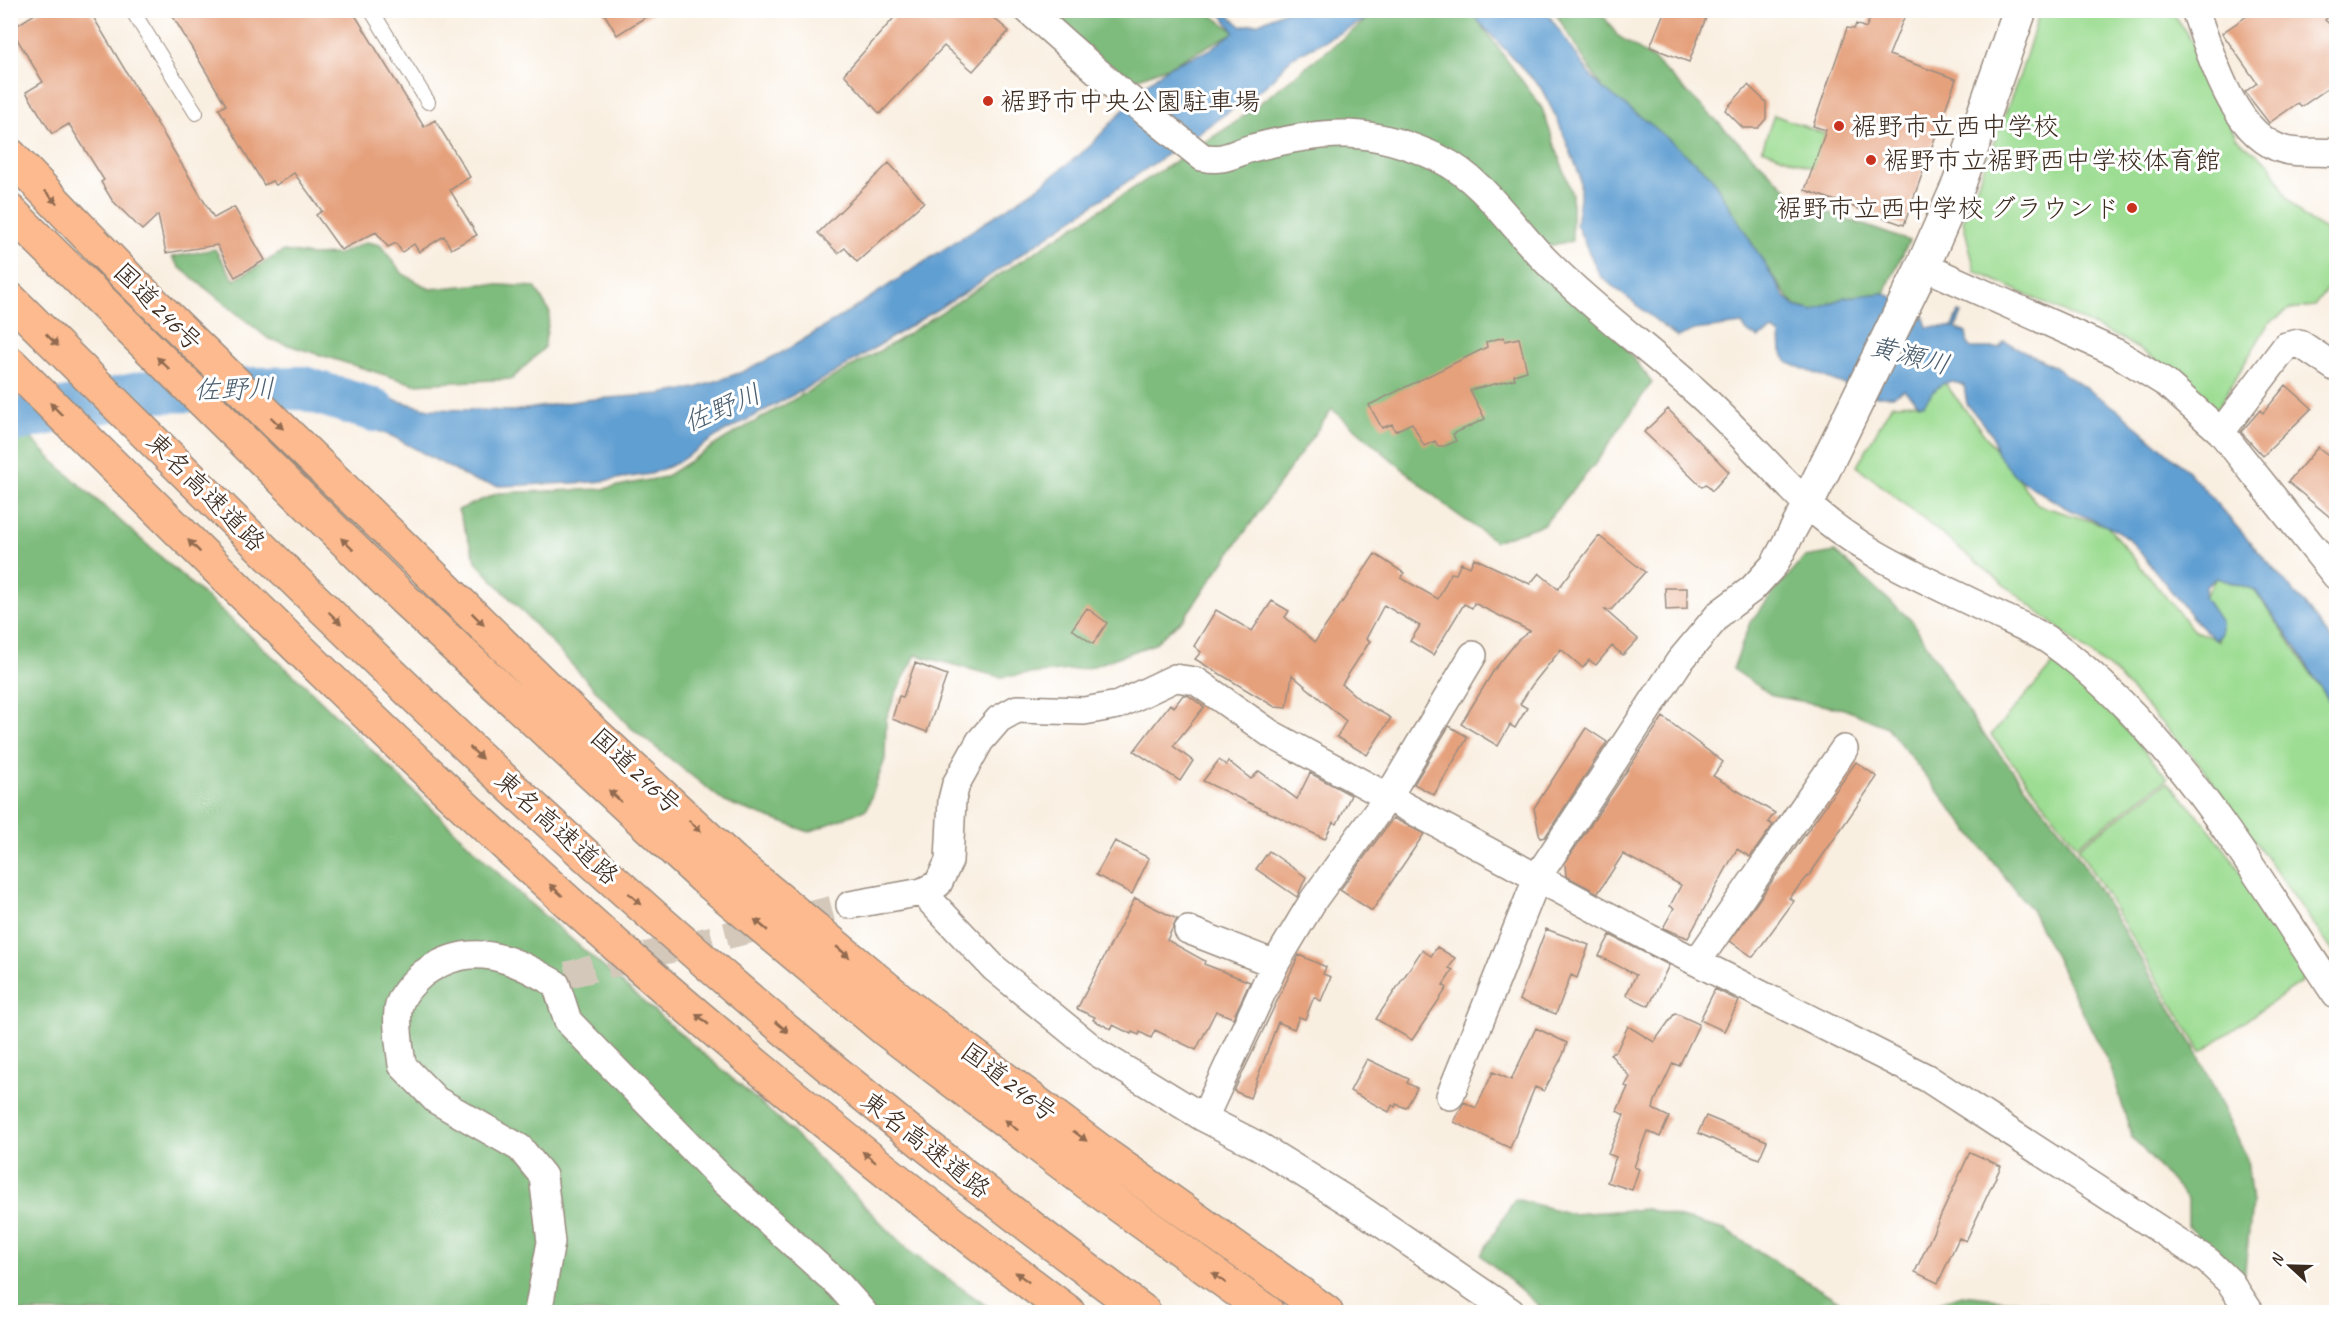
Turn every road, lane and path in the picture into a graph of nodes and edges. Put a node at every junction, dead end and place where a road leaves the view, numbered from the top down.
1 (132, 10) edge
2 (371, 10) edge
3 (1028, 10) edge
4 (2020, 10) edge
5 (2195, 10) edge
6 (428, 102) dead end
7 (196, 113) dead end
8 (2337, 153) edge
9 (10, 155) edge
10 (10, 211) edge
11 (1921, 270) junction
12 (10, 299) edge
13 (10, 363) edge
14 (2337, 368) edge
15 (2221, 432) junction
16 (1807, 504) junction
17 (2337, 576) edge
18 (1473, 655) dead end
19 (1844, 749) dead end
20 (1388, 797) junction
21 (1538, 876) junction
22 (922, 892) junction
23 (850, 905) tunnel mouth
24 (1188, 930) dead end
25 (1697, 962) junction
26 (1275, 964) junction
27 (2337, 995) edge
28 (1450, 1096) dead end
29 (1204, 1118) junction
30 (538, 1312) edge
31 (863, 1312) edge
32 (1068, 1312) edge
33 (1144, 1312) edge
34 (1267, 1312) edge
35 (1326, 1312) edge
36 (1510, 1312) edge
37 (2250, 1312) edge

1 - 7 lane
2 - 6 lane
3 - 16 street
4 - 11 street
5 - 8 street
9 -> 35 highway, 国道246号
34 -> 10 highway, 国道246号
11 - 15 street
11 - 16 street
12 -> 33 highway, 東名高速道路
32 -> 13 highway, 東名高速道路
14 - 15 street
15 - 17 street
16 - 21 street
16 - 27 street
18 - 20 street
19 - 25 street
20 - 21 street
20 - 22 street
20 - 26 street
21 - 25 street
21 - 28 street
22 - 23 street
22 - 29 street
24 - 26 street
25 - 37 street
26 - 29 street
29 - 36 street
30 - 31 street

